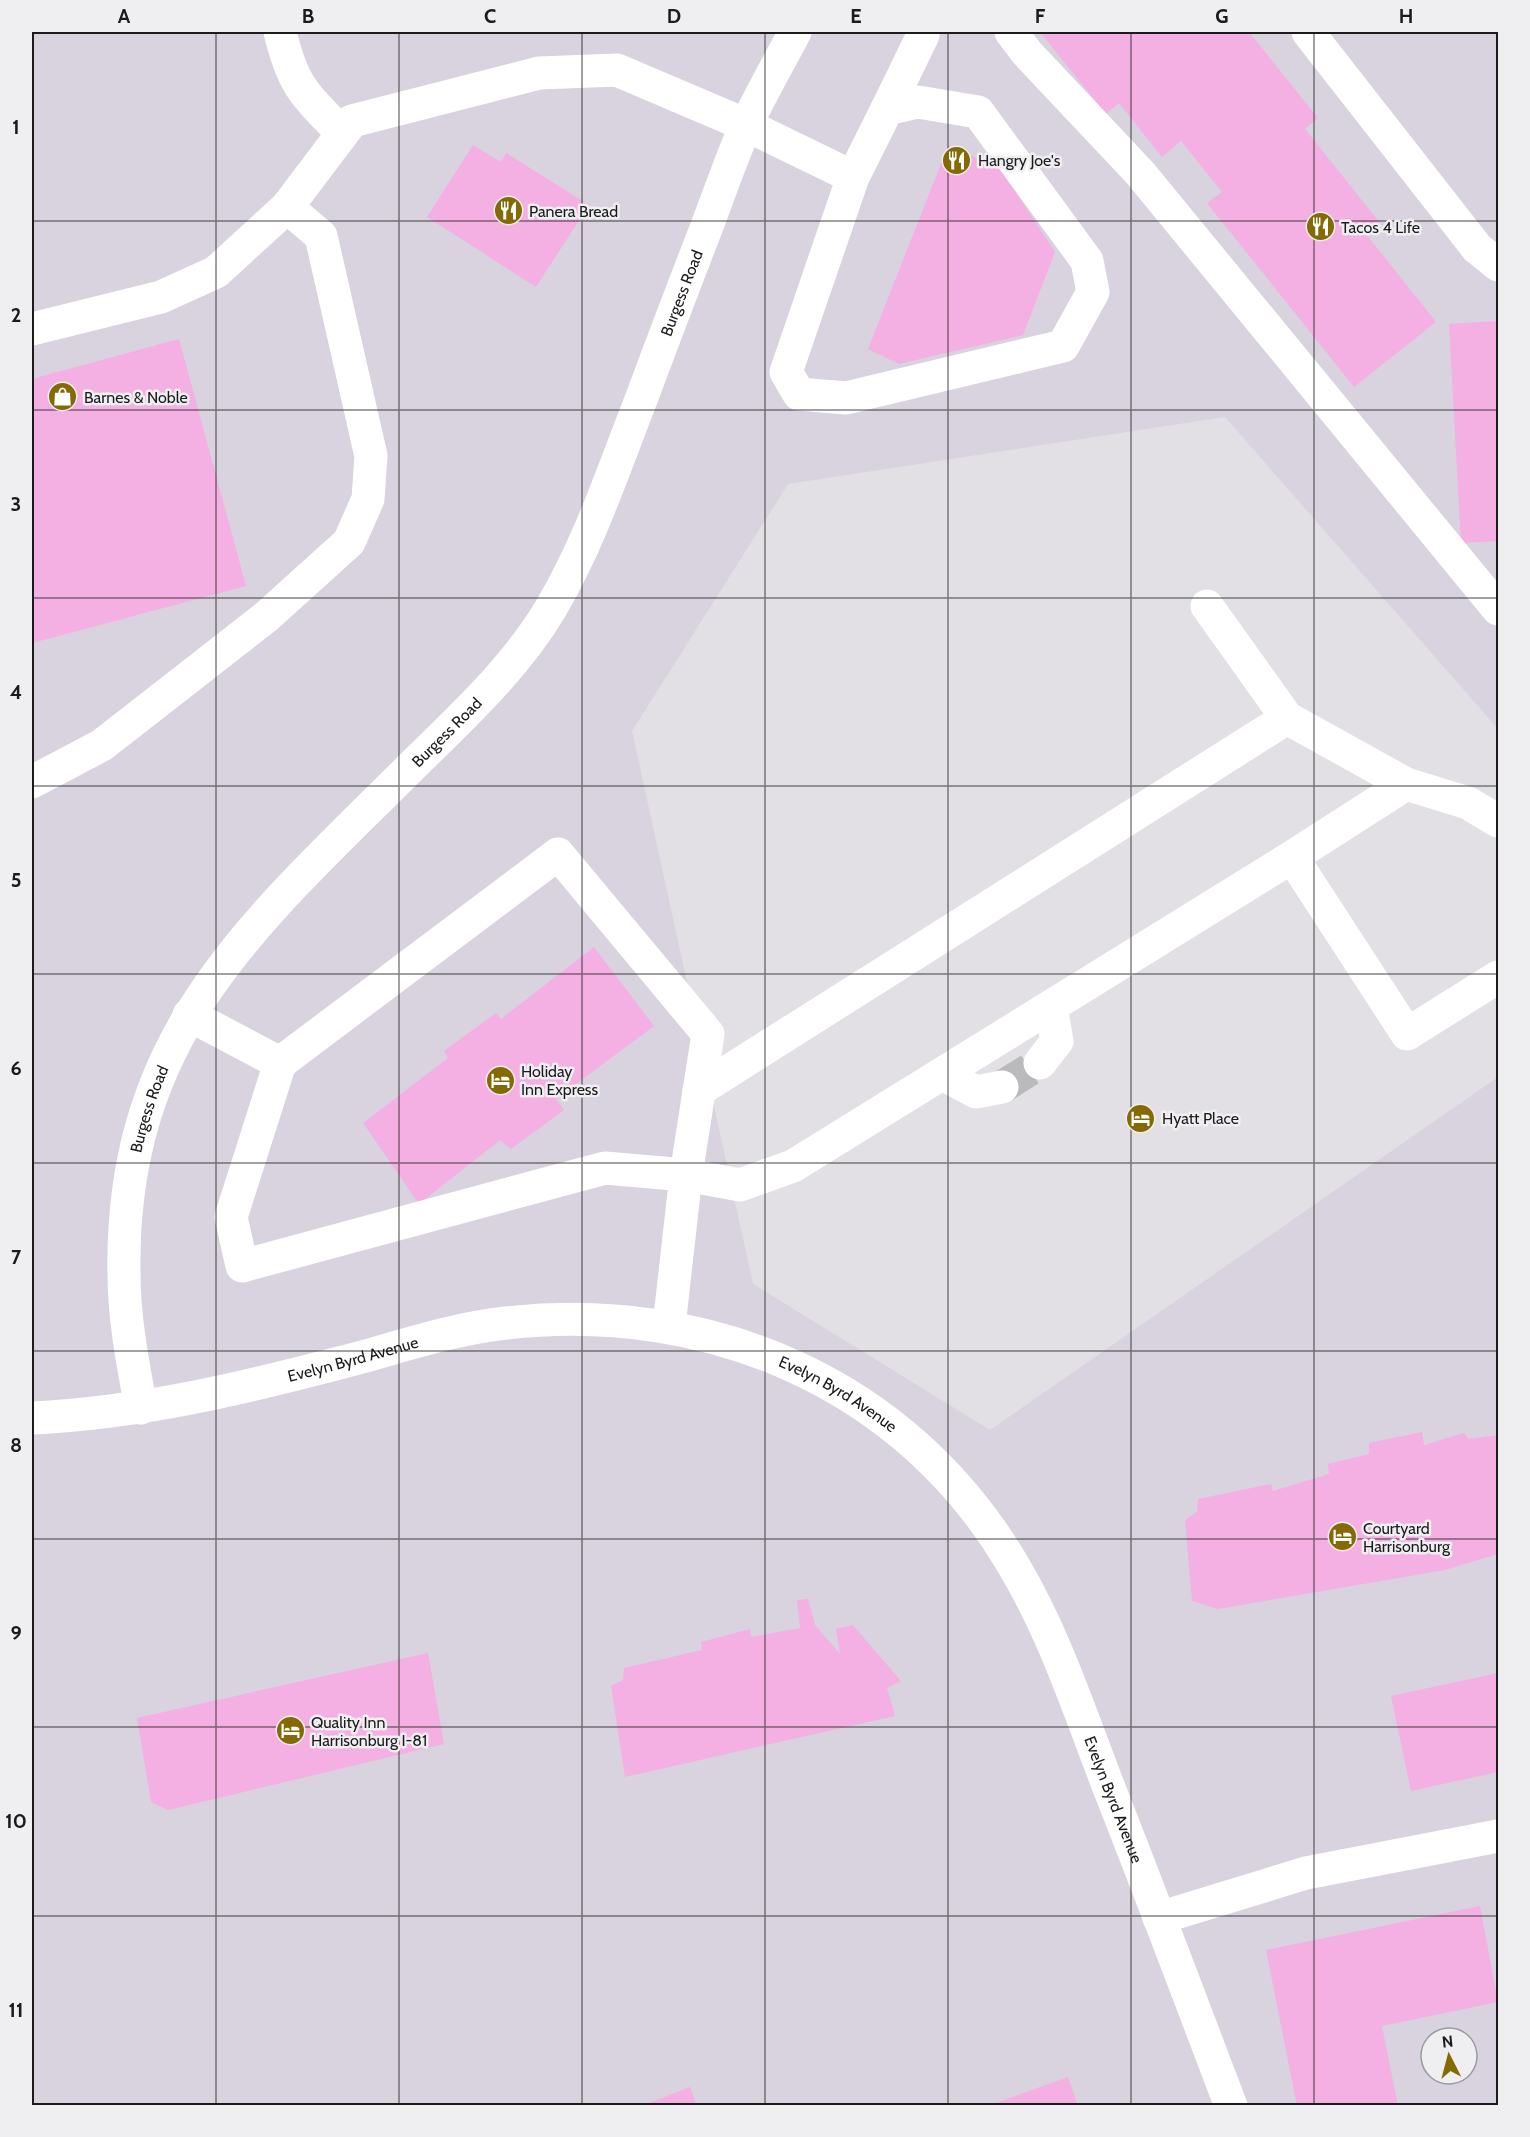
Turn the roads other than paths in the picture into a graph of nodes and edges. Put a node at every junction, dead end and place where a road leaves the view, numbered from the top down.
1 (280, 32) edge
2 (795, 32) edge
3 (1011, 32) edge
4 (1308, 32) edge
5 (923, 35) dead end
6 (887, 109) junction
7 (746, 125) junction
8 (342, 134) junction
9 (853, 177) junction
10 (287, 207) junction
11 (1498, 265) edge
12 (32, 330) edge
13 (1207, 606) dead end
14 (1498, 609) edge
15 (1287, 718) junction
16 (32, 782) edge
17 (1406, 784) junction
18 (1498, 821) edge
19 (1292, 857) junction
20 (1498, 977) edge
21 (1051, 1007) junction
22 (189, 1015) junction
23 (280, 1063) junction
24 (1040, 1064) tunnel mouth
25 (942, 1074) junction
26 (1002, 1087) tunnel mouth
27 (699, 1090) junction
28 (686, 1175) junction
29 (669, 1326) junction
30 (141, 1408) junction
31 (32, 1418) edge
32 (1498, 1836) edge
33 (1160, 1918) junction
34 (1231, 2106) edge

1 - 8 street
2 - 7 street, Burgess Road
3 - 14 street
4 - 11 street
5 - 6 street
6 - 9 street
6 - 9 street
7 - 8 street
7 - 9 street
7 - 22 street, Burgess Road
8 - 10 street
10 - 12 street
10 - 16 street
13 - 15 street
15 - 17 street
15 - 27 street
17 - 18 street
17 - 19 street
19 - 20 street
19 - 21 street
21 - 24 street
21 - 25 street
22 - 23 street
22 - 30 street, Burgess Road
23 - 27 street
23 - 28 street
25 - 26 street
25 - 28 street
27 - 28 street
28 - 29 street
29 - 30 street, Evelyn Byrd Avenue
29 - 33 street, Evelyn Byrd Avenue
30 - 31 street, Evelyn Byrd Avenue
32 - 33 street
33 - 34 street, Evelyn Byrd Avenue

